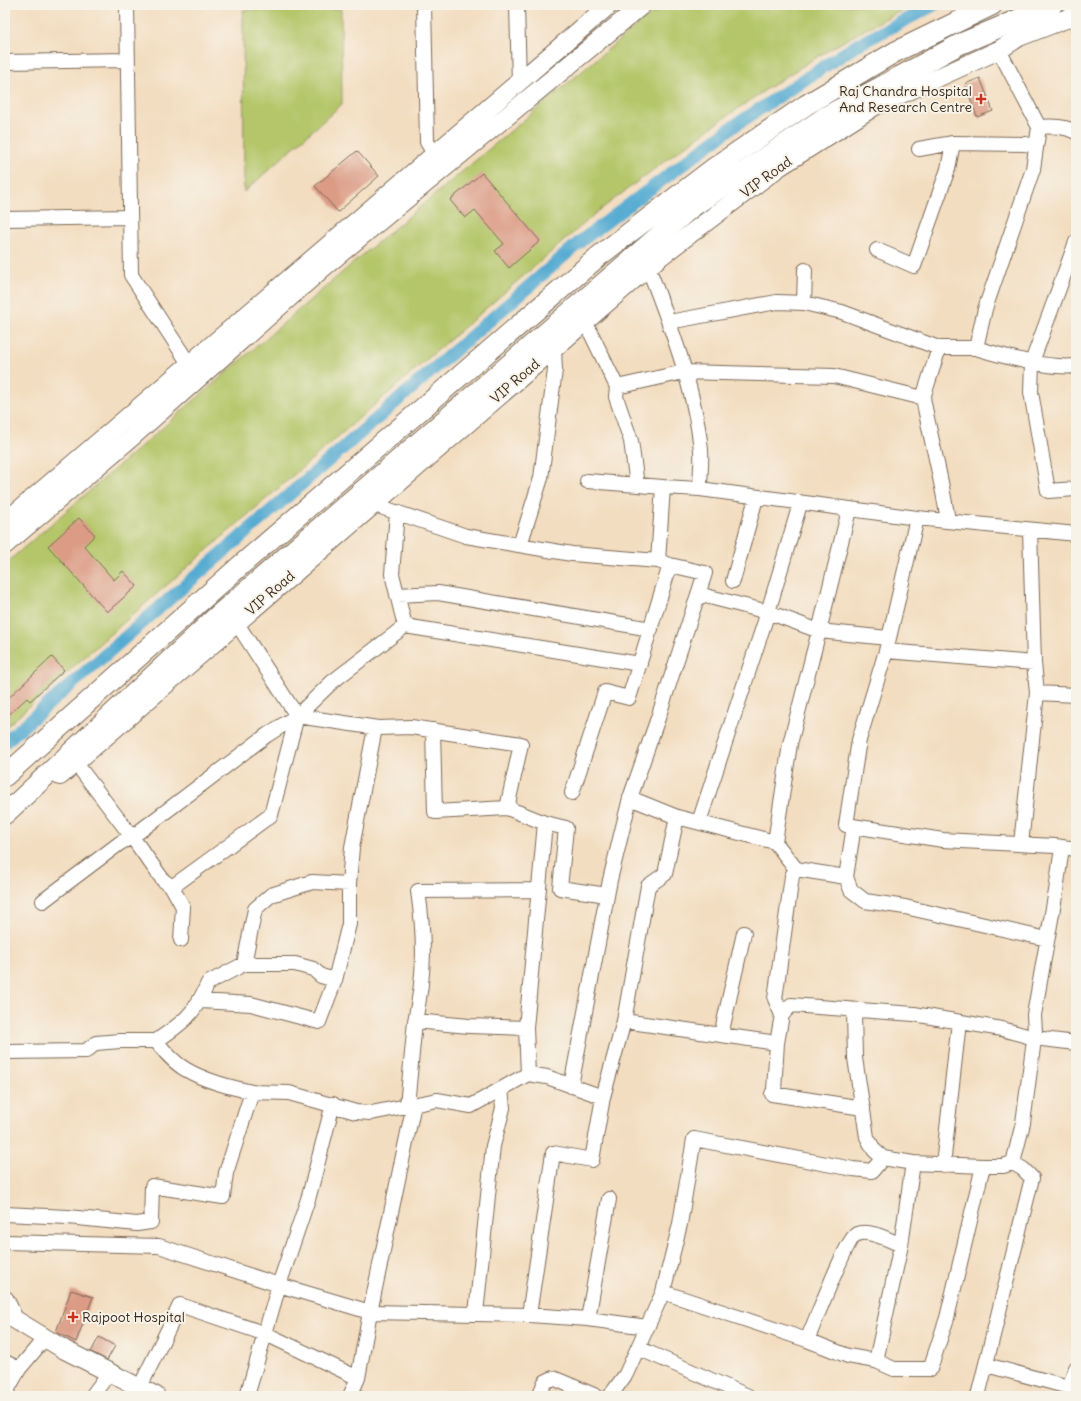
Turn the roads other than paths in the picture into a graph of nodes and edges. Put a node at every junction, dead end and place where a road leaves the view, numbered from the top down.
1 (127, 5) edge
2 (424, 5) edge
3 (517, 5) edge
4 (609, 5) edge
5 (642, 5) edge
6 (992, 5) edge
7 (1052, 5) edge
8 (1076, 15) edge
9 (999, 50) junction
10 (127, 60) junction
11 (5, 62) edge
12 (519, 82) junction
13 (1039, 127) junction
14 (1076, 132) edge
15 (953, 143) junction
16 (1036, 146) junction
17 (919, 149) dead end
18 (435, 155) junction
19 (130, 217) junction
20 (5, 219) edge
21 (1076, 242) edge
22 (877, 250) dead end
23 (648, 267) junction
24 (805, 270) dead end
25 (804, 303) junction
26 (585, 321) junction
27 (669, 322) junction
28 (554, 348) junction
29 (940, 348) junction
30 (976, 348) junction
31 (1032, 362) junction
32 (1076, 366) edge
33 (194, 372) junction
34 (684, 372) junction
35 (617, 387) junction
36 (923, 398) junction
37 (587, 481) dead end
38 (636, 485) junction
39 (663, 487) junction
40 (1076, 489) edge
41 (700, 490) junction
42 (756, 498) junction
43 (372, 504) junction
44 (800, 504) junction
45 (849, 510) junction
46 (397, 512) junction
47 (917, 518) junction
48 (948, 521) junction
49 (5, 522) edge
50 (1030, 530) junction
51 (1076, 534) edge
52 (5, 545) edge
53 (520, 545) junction
54 (664, 563) junction
55 (733, 581) dead end
56 (698, 594) junction
57 (397, 595) junction
58 (768, 612) junction
59 (236, 622) junction
60 (405, 626) junction
61 (651, 629) junction
62 (818, 631) junction
63 (887, 645) junction
64 (1034, 663) junction
65 (640, 664) junction
66 (1037, 693) junction
67 (1076, 695) edge
68 (297, 716) junction
69 (375, 728) junction
70 (433, 730) junction
71 (75, 762) junction
72 (5, 776) edge
73 (572, 793) dead end
74 (630, 798) junction
75 (507, 808) junction
76 (5, 814) edge
77 (677, 817) junction
78 (699, 822) junction
79 (545, 823) junction
80 (5, 824) edge
81 (854, 826) junction
82 (132, 837) junction
83 (775, 842) junction
84 (1021, 844) junction
85 (1062, 847) junction
86 (1076, 849) edge
87 (796, 869) junction
88 (846, 877) junction
89 (348, 884) junction
90 (172, 887) junction
91 (539, 890) junction
92 (607, 895) junction
93 (43, 901) dead end
94 (744, 933) dead end
95 (1047, 939) junction
96 (181, 940) dead end
97 (244, 964) junction
98 (335, 980) junction
99 (201, 1001) junction
100 (854, 1010) junction
101 (782, 1015) junction
102 (415, 1021) junction
103 (624, 1021) junction
104 (959, 1022) junction
105 (526, 1028) junction
106 (721, 1035) junction
107 (1034, 1038) junction
108 (156, 1041) junction
109 (777, 1043) junction
110 (1076, 1043) edge
111 (5, 1052) edge
112 (528, 1074) junction
113 (572, 1086) junction
114 (501, 1090) junction
115 (252, 1092) junction
116 (603, 1097) junction
117 (333, 1104) junction
118 (411, 1105) junction
119 (863, 1108) junction
120 (883, 1158) junction
121 (913, 1163) junction
122 (1013, 1163) junction
123 (943, 1165) junction
124 (983, 1166) junction
125 (609, 1199) dead end
126 (5, 1214) edge
127 (5, 1242) edge
128 (901, 1245) junction
129 (279, 1285) junction
130 (663, 1292) junction
131 (5, 1300) edge
132 (370, 1312) junction
133 (476, 1314) junction
134 (529, 1315) junction
135 (588, 1319) junction
136 (647, 1327) junction
137 (266, 1334) junction
138 (45, 1338) junction
139 (807, 1340) junction
140 (638, 1348) junction
141 (876, 1361) junction
142 (5, 1362) edge
143 (986, 1365) junction
144 (1076, 1368) edge
145 (19, 1369) junction
146 (109, 1372) junction
147 (358, 1378) junction
148 (1067, 1391) edge
149 (144, 1393) edge
150 (5, 1394) edge
151 (92, 1396) edge
152 (247, 1396) edge
153 (350, 1396) edge
154 (539, 1396) edge
155 (596, 1396) edge
156 (610, 1396) edge
157 (748, 1396) edge
158 (978, 1396) edge

1 - 10 street
2 - 18 street
3 - 12 street
4 - 12 street
5 - 33 street
6 - 72 main road
7 - 76 main road, VIP Road
8 - 9 street, VIP Road
9 - 13 street
9 - 23 street, VIP Road
10 - 11 street
10 - 19 street
12 - 18 street
13 - 14 street
13 - 16 street
15 - 16 street
15 - 17 street
15 - 22 street
16 - 30 street
18 - 33 street
19 - 20 street
19 - 33 street
21 - 31 street
23 - 26 street, VIP Road
23 - 27 street
24 - 25 street
25 - 27 street
25 - 29 street
26 - 28 street, VIP Road
26 - 35 street
27 - 34 street
28 - 43 street, VIP Road
28 - 53 street
29 - 30 street
29 - 36 street
30 - 31 street
31 - 32 street
31 - 40 street
33 - 49 street
33 - 52 street
34 - 35 street
34 - 36 street
34 - 41 street
35 - 38 street
36 - 48 street
37 - 38 street
38 - 39 street
39 - 41 street
39 - 54 street
41 - 42 street
42 - 44 street
42 - 55 street
43 - 46 street
43 - 59 street, VIP Road
44 - 45 street
44 - 58 street
45 - 47 street
45 - 62 street
46 - 53 street
46 - 57 street
47 - 48 street
47 - 63 street
48 - 50 street
50 - 51 street
50 - 64 street
53 - 54 street
54 - 56 street
54 - 61 street
56 - 58 street
56 - 74 street
57 - 60 street
57 - 61 street
58 - 62 street
58 - 78 street
59 - 68 street
59 - 71 street, VIP Road
60 - 65 street
60 - 68 street
61 - 65 street
62 - 63 street
62 - 83 street
63 - 64 street
63 - 81 street
64 - 66 street
65 - 73 street
66 - 67 street
66 - 84 street
68 - 69 street
68 - 82 street
68 - 90 street
69 - 70 street
69 - 89 street
70 - 75 street
70 - 75 street
71 - 80 street, VIP Road
71 - 82 street
74 - 77 street
74 - 92 street
75 - 79 street
77 - 78 street
77 - 103 street
78 - 83 street
79 - 91 street
79 - 92 street
81 - 84 street
81 - 88 street
82 - 90 street
82 - 93 street
83 - 87 street
84 - 85 street
85 - 86 street
85 - 95 street
87 - 88 street
87 - 101 street
88 - 95 street
89 - 97 street
89 - 98 street
90 - 96 street
91 - 102 street
91 - 105 street
92 - 113 street
94 - 106 street
95 - 107 street
97 - 98 street
97 - 99 street
98 - 99 street
99 - 108 street
100 - 101 street
100 - 104 street
100 - 119 street
101 - 109 street
102 - 105 street
102 - 118 street
103 - 106 street
103 - 116 street
104 - 107 street
104 - 123 street
105 - 112 street
106 - 109 street
107 - 110 street
107 - 122 street
108 - 111 street
108 - 115 street
109 - 119 street
112 - 113 street
112 - 114 street
113 - 116 street
114 - 118 street
114 - 133 street
115 - 117 street
115 - 126 street
116 - 134 street
117 - 118 street
117 - 129 street
118 - 132 street
119 - 120 street
120 - 121 street
120 - 130 street
121 - 123 street
121 - 128 street
122 - 124 street
122 - 143 street
123 - 124 street
124 - 141 street
125 - 135 street
127 - 129 street
128 - 139 street
128 - 141 street
129 - 132 street
129 - 137 street
130 - 136 street
130 - 139 street
131 - 138 street
132 - 133 street
132 - 147 street
133 - 134 street
134 - 135 street
135 - 136 street
136 - 140 street
137 - 147 street
137 - 149 street
137 - 152 street
138 - 145 street
138 - 146 street
139 - 141 street
140 - 156 street
140 - 157 street
142 - 145 street
143 - 148 street
143 - 158 street
144 - 148 street
145 - 150 street
146 - 149 street
146 - 151 street
147 - 153 street
154 - 155 street

